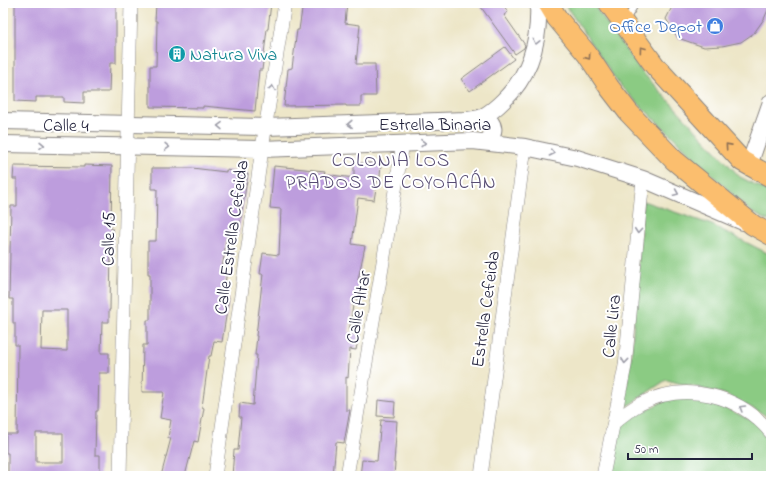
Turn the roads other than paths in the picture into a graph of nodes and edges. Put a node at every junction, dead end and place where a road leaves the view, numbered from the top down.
1 (131, 3) edge
2 (285, 3) edge
3 (538, 3) edge
4 (548, 3) edge
5 (609, 3) edge
6 (636, 3) edge
7 (624, 23) junction
8 (771, 102) edge
9 (483, 117) junction
10 (3, 121) edge
11 (128, 124) junction
12 (266, 127) junction
13 (485, 142) junction
14 (404, 143) junction
15 (3, 144) edge
16 (128, 147) junction
17 (525, 147) junction
18 (262, 149) junction
19 (749, 165) junction
20 (771, 176) edge
21 (643, 179) junction
22 (752, 225) junction
23 (771, 234) edge
24 (615, 422) junction
25 (771, 433) edge
26 (120, 476) edge
27 (215, 476) edge
28 (348, 476) edge
29 (480, 476) edge
30 (603, 476) edge

1 - 11 street, Calle 15
12 -> 2 street, Calle Estrella Cefeida
3 -> 9 street, Estrella Binaria
4 -> 22 main road
5 - 7 main road
6 - 7 lane
19 -> 7 main road
8 - 19 street
9 -> 12 street, Estrella Binaria
9 - 13 street
10 - 11 street, Calle 4
12 -> 11 street, Estrella Binaria
11 - 16 street, Calle 15
12 - 18 street, Calle Estrella Cefeida
14 -> 13 street, Estrella Binaria
13 - 17 street, Estrella Binaria
14 - 18 street, Estrella Binaria
14 - 28 street, Calle Altar
15 -> 16 street, Calle 4
16 -> 18 street, Estrella Binaria
16 - 26 street, Calle 15
17 -> 21 street, Estrella Binaria
17 - 29 street, Estrella Cefeida
18 - 27 street, Calle Estrella Cefeida
19 - 20 main road
21 -> 22 street, Estrella Binaria
21 -> 24 street, Calle Lira
22 - 23 main road
25 -> 24 street
24 - 30 street, Calle Lira

